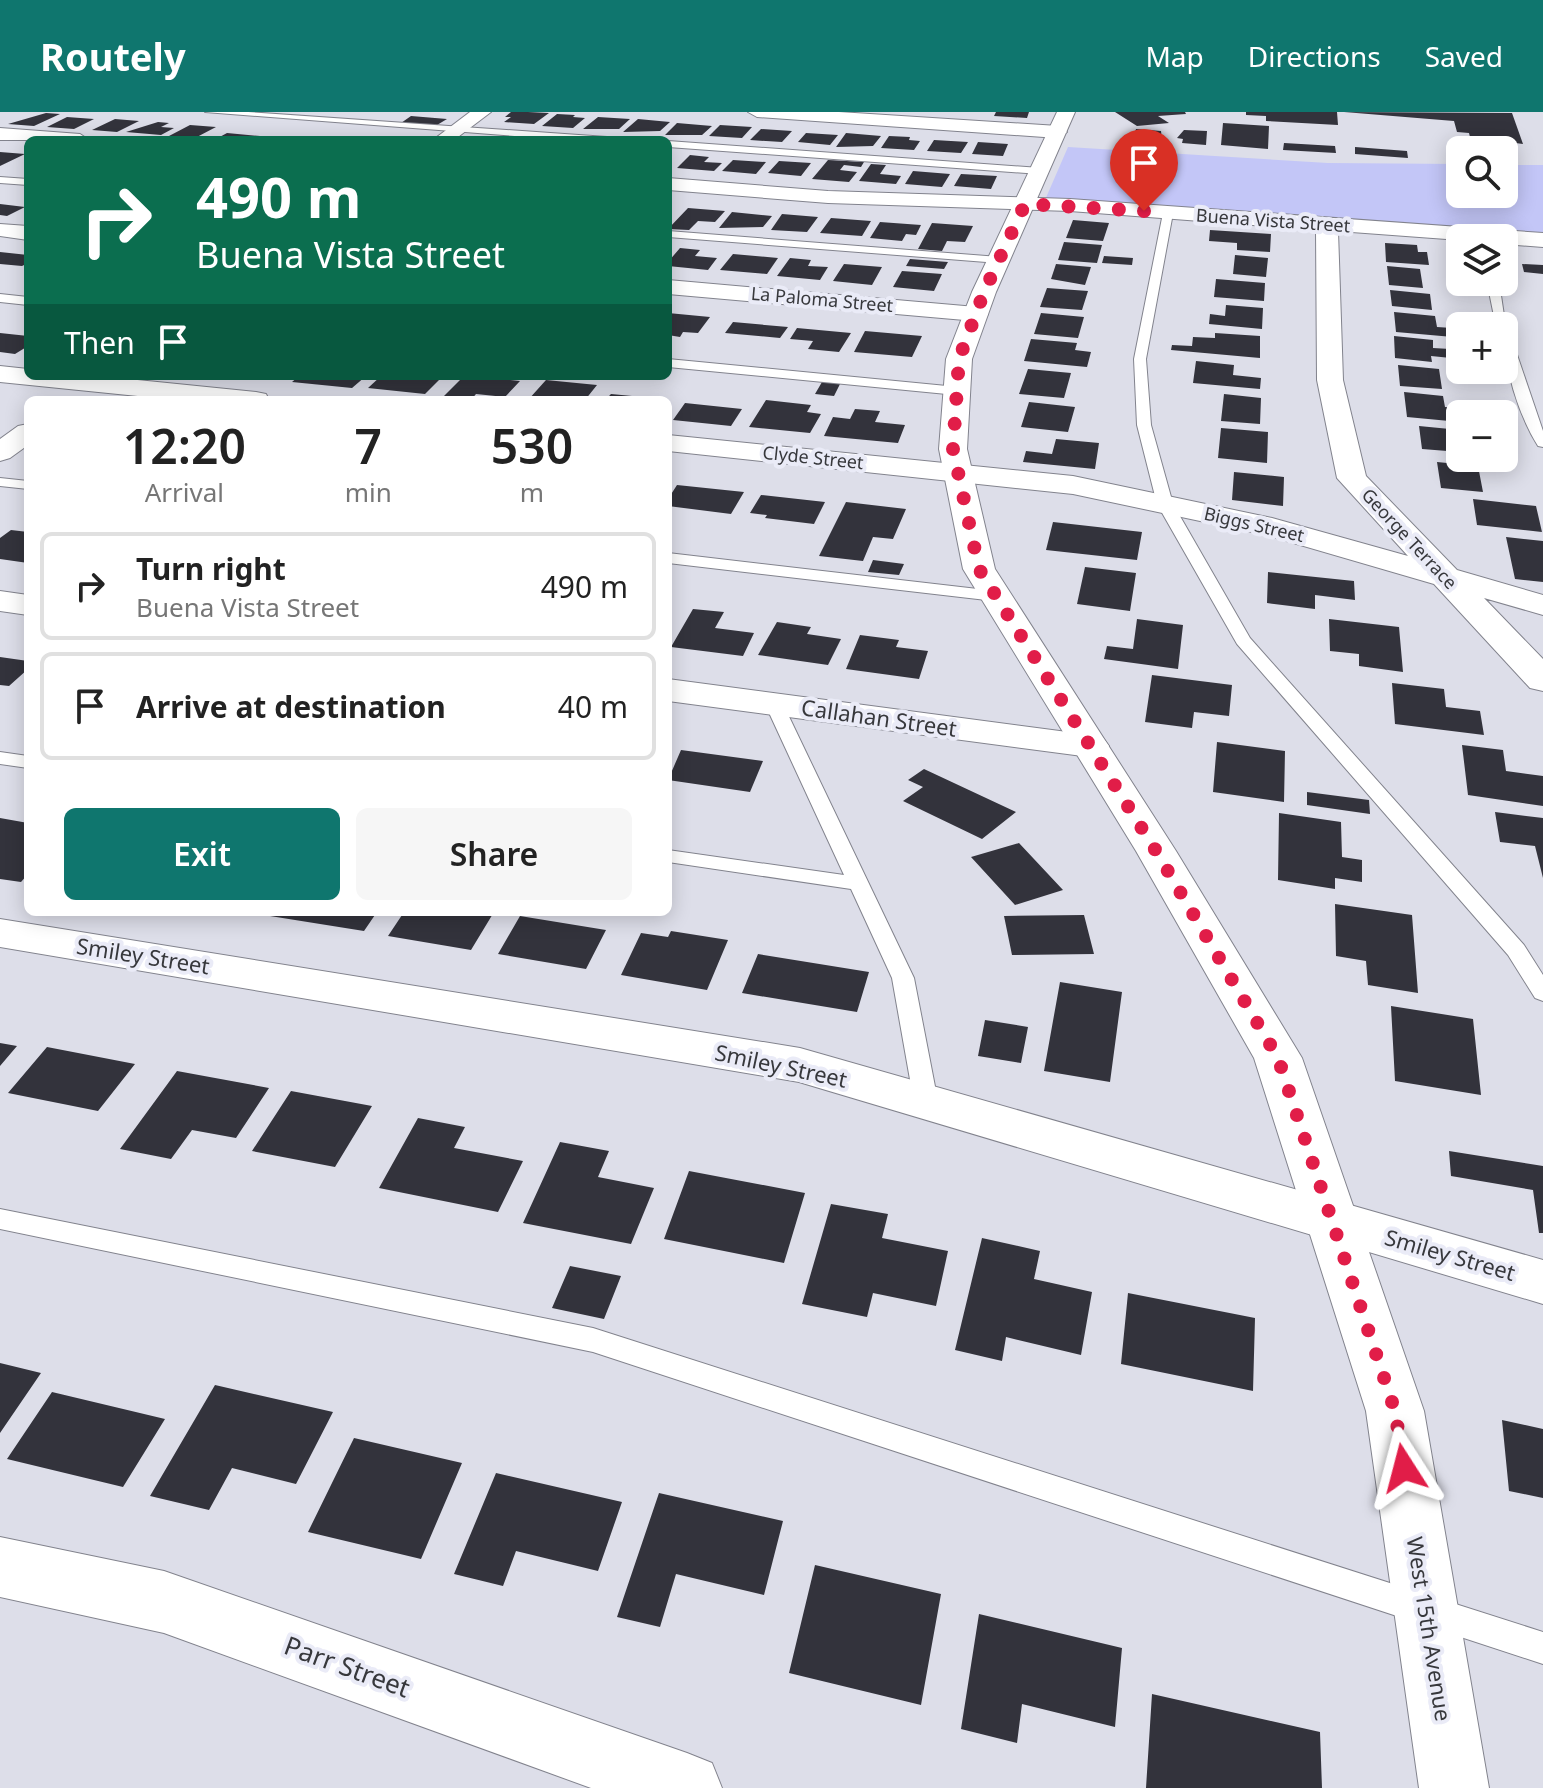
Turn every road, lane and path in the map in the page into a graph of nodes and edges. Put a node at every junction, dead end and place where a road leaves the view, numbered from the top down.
1 (209, 112) edge
2 (482, 112) edge
3 (757, 112) edge
4 (1062, 122) edge
5 (0, 134) edge
6 (450, 135) edge
7 (27, 136) edge
8 (481, 136) edge
9 (672, 144) edge
10 (0, 180) edge
11 (24, 182) edge
12 (672, 184) edge
13 (1033, 188) junction
14 (1168, 213) junction
15 (1327, 225) junction
16 (0, 230) edge
17 (24, 233) edge
18 (672, 234) edge
19 (1446, 234) edge
20 (1518, 239) edge
21 (1543, 240) edge
22 (999, 260) junction
23 (672, 287) edge
24 (0, 298) edge
25 (24, 301) edge
26 (976, 314) junction
27 (672, 363) edge
28 (0, 374) edge
29 (24, 375) edge
30 (1518, 377) edge
31 (102, 380) edge
32 (957, 391) junction
33 (80, 396) edge
34 (225, 396) edge
35 (24, 435) edge
36 (672, 443) edge
37 (1543, 443) edge
38 (0, 452) edge
39 (959, 473) junction
40 (0, 482) edge
41 (24, 485) edge
42 (1165, 504) junction
43 (672, 558) edge
44 (1445, 577) junction
45 (995, 596) junction
46 (0, 601) edge
47 (24, 604) edge
48 (1543, 605) edge
49 (1543, 680) edge
50 (672, 691) edge
51 (774, 704) junction
52 (1090, 746) junction
53 (0, 758) edge
54 (24, 761) edge
55 (672, 857) edge
56 (859, 884) junction
57 (0, 933) edge
58 (1543, 993) edge
59 (926, 1102) junction
60 (0, 1219) edge
61 (1332, 1220) junction
62 (1543, 1282) edge
63 (0, 1567) edge
64 (1426, 1610) junction
65 (1543, 1648) edge
66 (687, 1788) edge
67 (1454, 1788) edge

1 - 6 lane
2 - 6 street
3 - 4 street
4 - 13 street, West 15th Avenue
5 - 7 street
6 - 8 lane
9 - 13 lane
10 - 11 lane
12 - 13 street, Buena Vista Street
13 - 14 street, Buena Vista Street
13 - 22 street, West 15th Avenue
14 - 15 street, Buena Vista Street
14 - 42 lane
15 - 19 street, Buena Vista Street
15 - 44 street, George Terrace
16 - 17 street
18 - 22 lane
20 - 21 street, Buena Vista Street
22 - 26 street, West 15th Avenue
23 - 26 street, La Paloma Street
24 - 25 lane
26 - 32 street, West 15th Avenue
27 - 32 lane
28 - 29 street
30 - 37 lane
31 - 33 street
31 - 34 street
32 - 39 street, West 15th Avenue
35 - 38 street
36 - 39 street, Clyde Street
39 - 42 street, Biggs Street
39 - 45 street, West 15th Avenue
40 - 41 lane
42 - 44 street, Biggs Street
42 - 58 lane
43 - 45 lane
44 - 48 street, Biggs Street
44 - 49 street, George Terrace
45 - 52 street, West 15th Avenue
46 - 47 street
50 - 51 street, Callahan Street
51 - 52 street, Callahan Street
51 - 56 lane
52 - 61 street, West 15th Avenue
53 - 54 lane
55 - 56 lane
56 - 59 lane
57 - 59 street, Smiley Street
59 - 61 street, Smiley Street
60 - 64 lane
61 - 62 street, Smiley Street
61 - 64 street, West 15th Avenue
63 - 66 street, Parr Street
64 - 65 lane
64 - 67 street, West 15th Avenue

